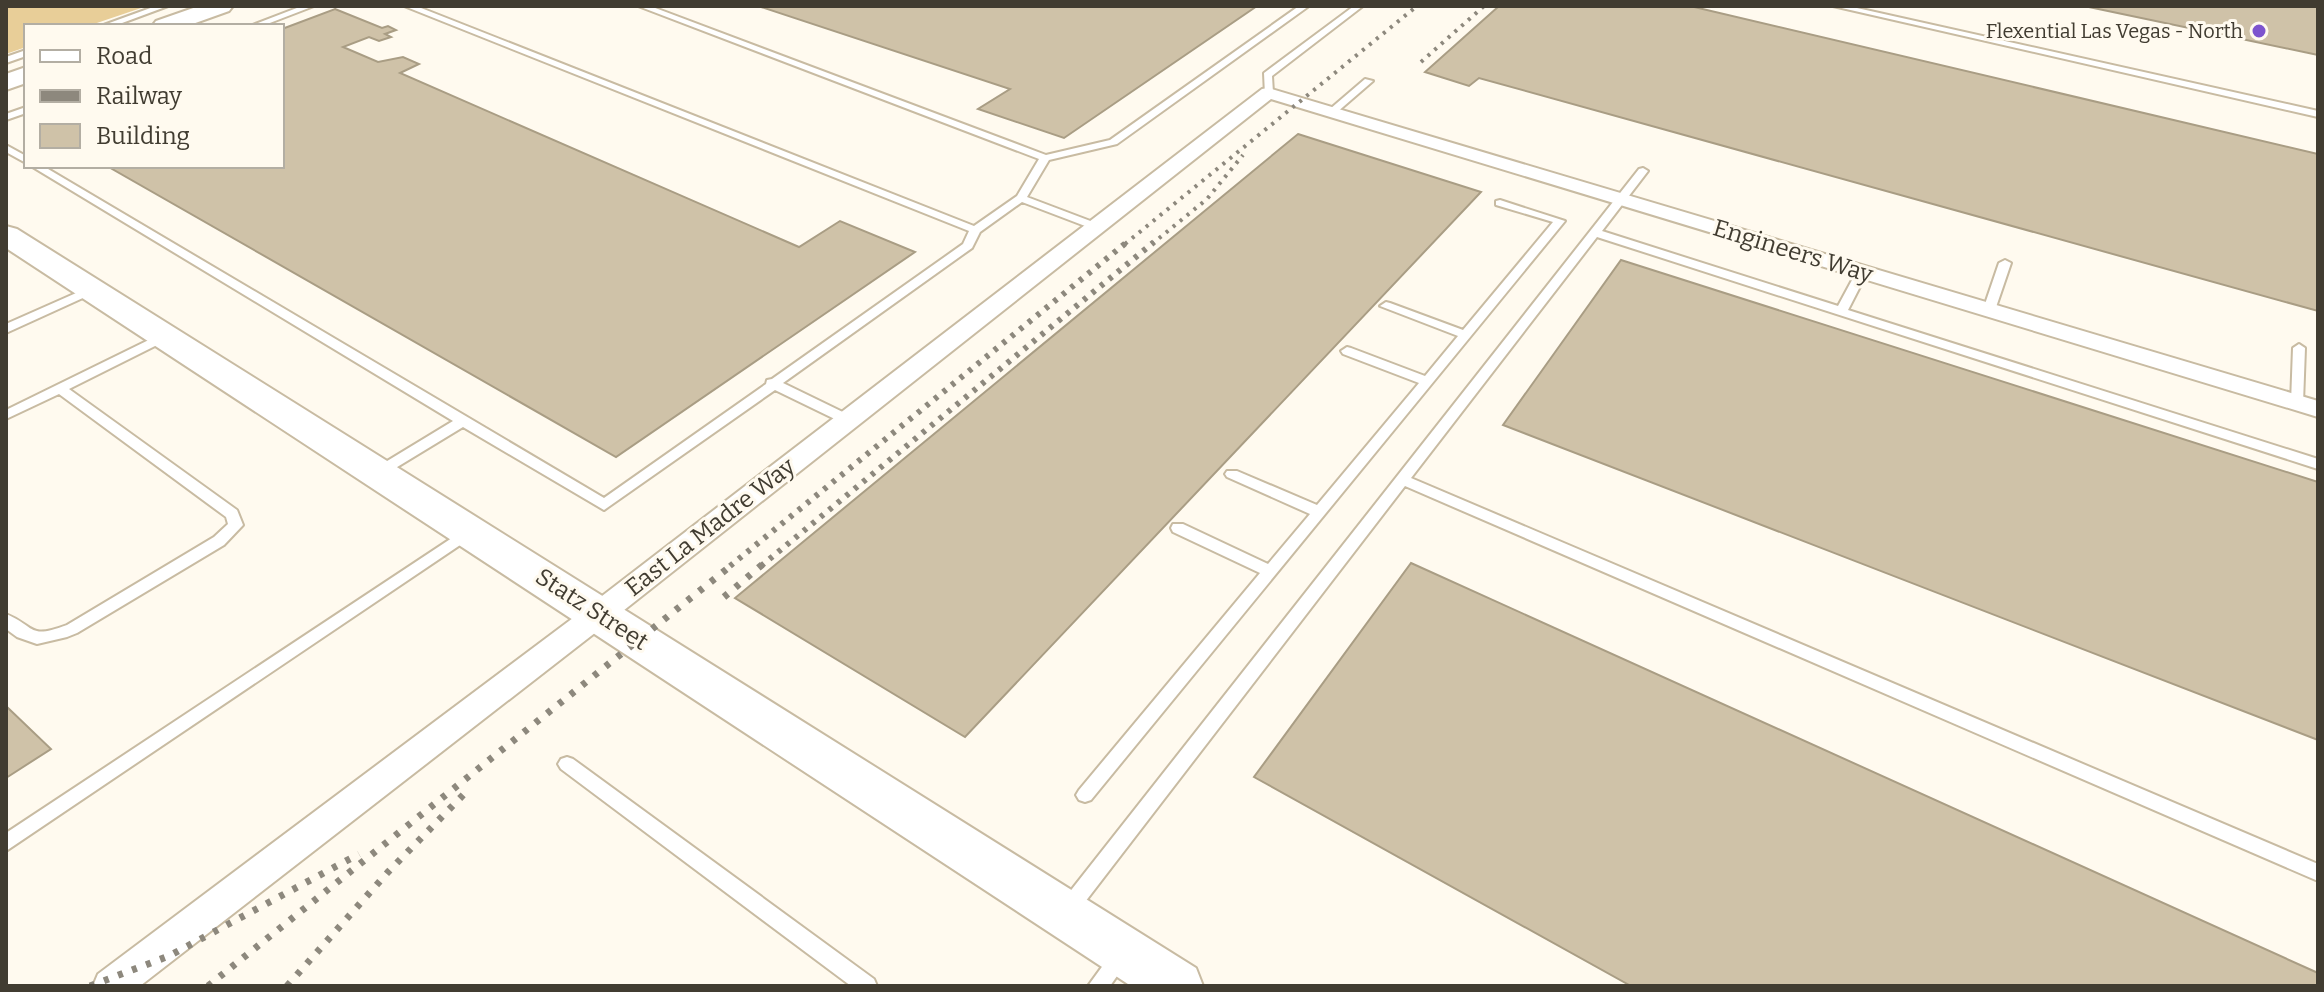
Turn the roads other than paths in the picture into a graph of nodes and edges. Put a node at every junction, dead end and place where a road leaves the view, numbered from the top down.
1 (164, 6) edge
2 (221, 6) edge
3 (310, 6) edge
4 (408, 6) edge
5 (642, 6) edge
6 (1305, 6) edge
7 (1359, 6) edge
8 (1837, 6) edge
9 (111, 24) edge
10 (170, 24) edge
11 (260, 24) edge
12 (1368, 81) dead end
13 (1268, 93) junction
14 (1333, 111) junction
15 (2318, 114) edge
16 (6, 148) edge
17 (1045, 158) junction
18 (24, 159) edge
19 (39, 168) edge
20 (1643, 171) dead end
21 (1021, 198) junction
22 (1622, 199) junction
23 (1500, 203) dead end
24 (1097, 227) junction
25 (975, 230) junction
26 (1596, 233) junction
27 (6, 235) edge
28 (2005, 263) dead end
29 (1862, 271) junction
30 (92, 290) junction
31 (1386, 306) dead end
32 (1989, 310) junction
33 (1841, 311) junction
34 (6, 329) edge
35 (1465, 335) junction
36 (165, 336) junction
37 (2299, 348) dead end
38 (1347, 351) dead end
39 (1427, 381) junction
40 (772, 383) junction
41 (60, 388) junction
42 (2297, 403) junction
43 (2318, 409) edge
44 (6, 415) edge
45 (464, 420) junction
46 (848, 420) junction
47 (2318, 464) edge
48 (379, 472) junction
49 (1232, 474) dead end
50 (1403, 480) junction
51 (1319, 512) junction
52 (1178, 528) dead end
53 (470, 530) junction
54 (1270, 571) junction
55 (599, 614) junction
56 (6, 620) edge
57 (567, 764) dead end
58 (1085, 795) dead end
59 (6, 843) edge
60 (2318, 873) edge
61 (1064, 914) junction
62 (1124, 952) junction
63 (111, 986) edge
64 (867, 986) edge
65 (1098, 986) edge
66 (1177, 986) edge

1 - 9 lane
2 - 10 street
3 - 11 lane
4 - 25 lane
5 - 17 lane
6 - 17 lane
7 - 13 lane
8 - 15 lane
12 - 14 lane
13 - 14 street, Engineers Way
13 - 24 street, East La Madre Way
14 - 22 street, Engineers Way
16 - 18 lane
17 - 21 lane
19 - 45 lane
20 - 22 lane
21 - 24 lane
21 - 25 lane
22 - 26 lane
22 - 29 street, Engineers Way
23 - 35 lane
24 - 46 street, East La Madre Way
25 - 40 lane
26 - 33 lane
26 - 50 lane
27 - 30 street, Statz Street
28 - 32 lane
29 - 32 street, Engineers Way
29 - 33 lane
30 - 34 lane
30 - 36 street, Statz Street
31 - 35 lane
32 - 42 street, Engineers Way
33 - 47 lane
35 - 39 lane
36 - 41 lane
36 - 48 street, Statz Street
37 - 42 lane
38 - 39 lane
39 - 51 lane
40 - 45 lane
40 - 46 lane
41 - 44 lane
41 - 56 lane
42 - 43 street, Engineers Way
45 - 48 lane
46 - 55 street, East La Madre Way
48 - 53 street, Statz Street
49 - 51 lane
50 - 60 lane
50 - 61 lane
51 - 54 lane
52 - 54 lane
53 - 55 street, Statz Street
53 - 59 lane
54 - 58 lane
55 - 61 street, Statz Street
55 - 63 street, East La Madre Way
57 - 64 lane
61 - 62 street, Statz Street
62 - 65 lane
62 - 66 street, Statz Street

